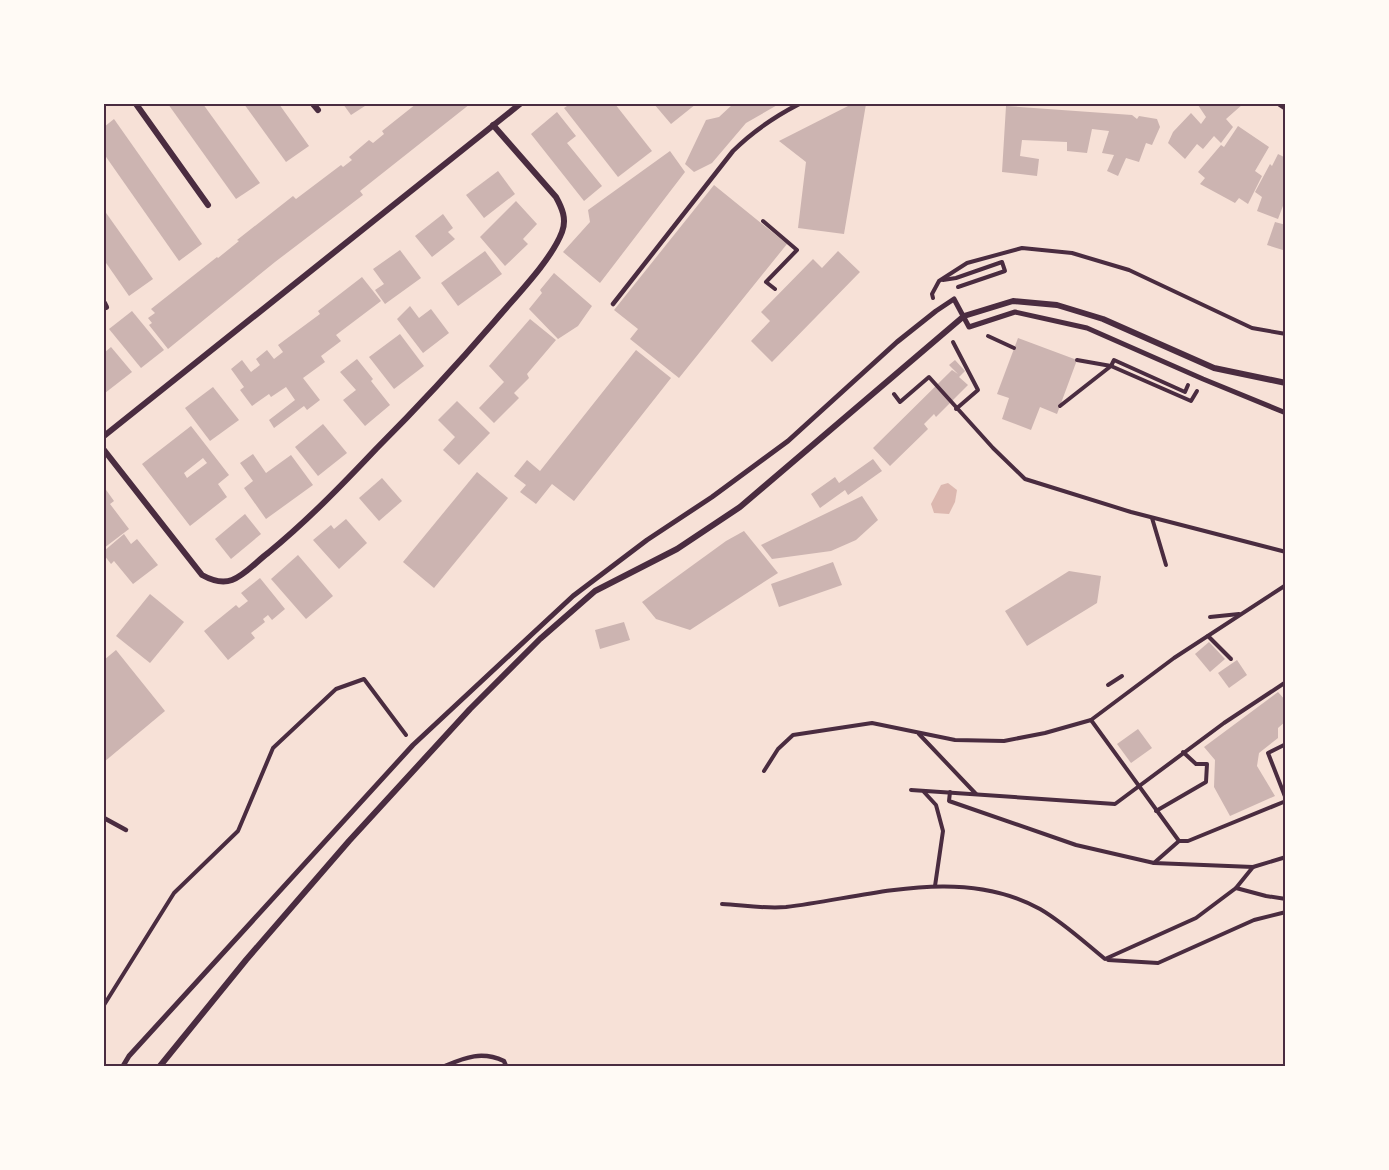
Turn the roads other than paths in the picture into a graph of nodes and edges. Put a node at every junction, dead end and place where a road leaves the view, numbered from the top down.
1 (136, 104) edge
2 (313, 104) edge
3 (520, 104) edge
4 (799, 104) edge
5 (1280, 104) edge
6 (1286, 108) edge
7 (318, 110) dead end
8 (493, 125) junction
9 (208, 205) dead end
10 (613, 304) dead end
11 (964, 316) junction
12 (1286, 383) edge
13 (1286, 413) edge
14 (104, 436) edge
15 (104, 450) edge
16 (104, 818) edge
17 (126, 830) dead end
18 (123, 1066) edge
19 (160, 1066) edge
20 (445, 1066) edge
21 (506, 1066) edge

1 - 9 street
2 - 7 street
3 - 8 street
4 - 10 lane
5 - 6 street
8 - 14 street
8 - 15 street
11 - 12 street
11 - 13 street
11 - 18 street
11 - 19 street
16 - 17 lane
20 - 21 lane

